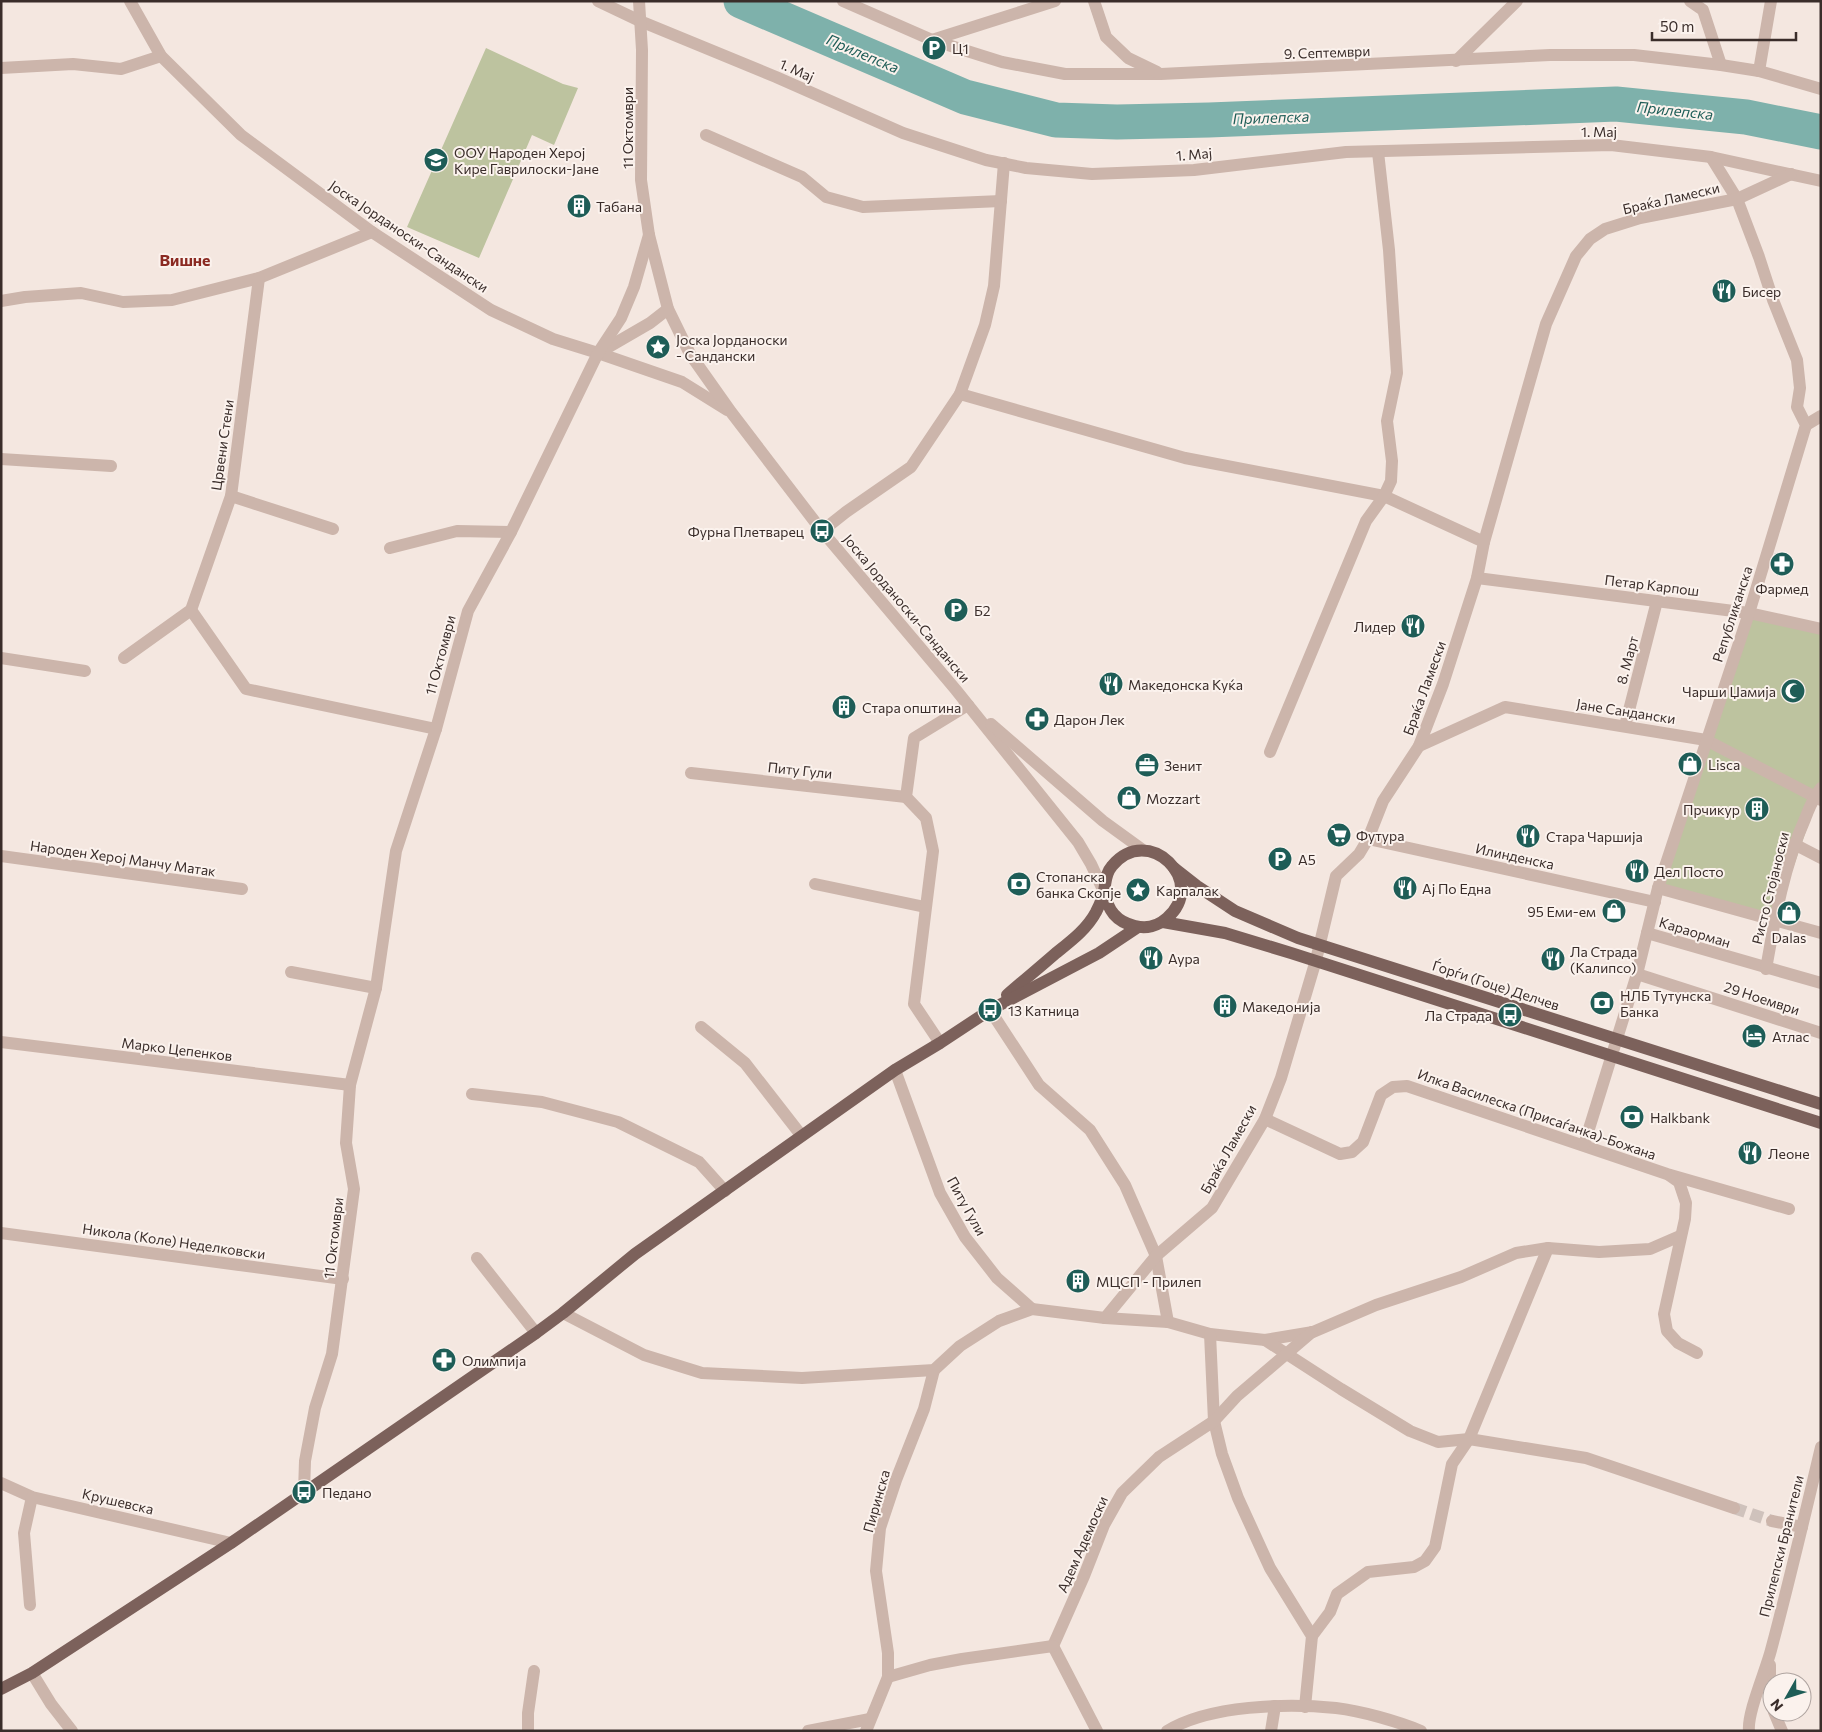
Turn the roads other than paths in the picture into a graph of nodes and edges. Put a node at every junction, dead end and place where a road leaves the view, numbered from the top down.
1 (130, 1) edge
2 (598, 1) edge
3 (639, 1) edge
4 (843, 1) edge
5 (1055, 1) edge
6 (1094, 1) edge
7 (1517, 1) edge
8 (1690, 1) edge
9 (1772, 1) edge
10 (1704, 6) edge
11 (640, 21) junction
12 (932, 40) junction
13 (160, 56) junction
14 (1456, 61) junction
15 (1721, 64) junction
16 (1, 68) edge
17 (1759, 71) junction
18 (1162, 74) junction
19 (1821, 89) edge
20 (706, 135) dead end
21 (1378, 152) junction
22 (1711, 157) junction
23 (1004, 163) junction
24 (1791, 174) junction
25 (1821, 181) edge
26 (1737, 198) junction
27 (1000, 201) junction
28 (372, 232) junction
29 (649, 235) junction
30 (260, 278) junction
31 (1, 301) edge
32 (668, 309) junction
33 (598, 353) junction
34 (960, 394) junction
35 (732, 412) junction
36 (1821, 416) edge
37 (1806, 425) junction
38 (1, 459) edge
39 (111, 466) dead end
40 (231, 496) junction
41 (1384, 496) junction
42 (333, 529) dead end
43 (822, 531) junction
44 (511, 532) junction
45 (1484, 542) junction
46 (390, 548) dead end
47 (1477, 578) junction
48 (1657, 601) junction
49 (191, 610) junction
50 (1749, 613) junction
51 (1821, 629) edge
52 (1, 658) edge
53 (124, 658) dead end
54 (85, 671) dead end
55 (968, 705) junction
56 (1625, 726) junction
57 (436, 729) junction
58 (1706, 740) junction
59 (1419, 746) junction
60 (1270, 752) dead end
61 (691, 773) dead end
62 (1819, 795) edge
63 (906, 797) junction
64 (1368, 839) junction
65 (1794, 844) junction
66 (1143, 850) junction
67 (1, 856) edge
68 (1821, 858) edge
69 (1174, 868) junction
70 (815, 884) dead end
71 (1658, 888) junction
72 (242, 889) dead end
73 (1104, 892) junction
74 (1655, 902) junction
75 (925, 907) junction
76 (1775, 920) junction
77 (1162, 922) junction
78 (1138, 927) junction
79 (1647, 933) junction
80 (1821, 933) edge
81 (1320, 944) junction
82 (1316, 960) junction
83 (1766, 969) junction
84 (291, 972) dead end
85 (1637, 974) junction
86 (1821, 983) edge
87 (376, 988) junction
88 (990, 1010) junction
89 (701, 1027) dead end
90 (1821, 1033) edge
91 (1616, 1040) junction
92 (1, 1042) edge
93 (940, 1044) junction
94 (1611, 1055) junction
95 (895, 1070) junction
96 (350, 1085) junction
97 (472, 1094) dead end
98 (1821, 1104) edge
99 (1265, 1119) junction
100 (1821, 1123) edge
101 (802, 1135) junction
102 (1584, 1145) junction
103 (1667, 1174) junction
104 (725, 1190) junction
105 (1789, 1209) dead end
106 (1, 1233) edge
107 (1680, 1236) junction
108 (1548, 1248) junction
109 (1156, 1256) junction
110 (478, 1258) dead end
111 (343, 1278) junction
112 (1032, 1309) junction
113 (563, 1313) junction
114 (1105, 1318) junction
115 (1168, 1322) junction
116 (1313, 1332) junction
117 (536, 1333) junction
118 (1210, 1334) junction
119 (1265, 1340) junction
120 (1286, 1353) junction
121 (1697, 1353) dead end
122 (934, 1370) junction
123 (1214, 1421) junction
124 (1469, 1439) junction
125 (1821, 1447) edge
126 (1, 1483) edge
127 (304, 1492) junction
128 (32, 1497) junction
129 (1734, 1508) tunnel mouth
130 (1772, 1521) tunnel mouth
131 (1802, 1527) junction
132 (231, 1543) junction
133 (30, 1605) dead end
134 (1312, 1636) junction
135 (1053, 1646) junction
136 (1770, 1653) junction
137 (534, 1671) dead end
138 (1770, 1672) edge
139 (32, 1673) junction
140 (888, 1677) junction
141 (1, 1689) edge
142 (1275, 1706) junction
143 (1305, 1707) junction
144 (868, 1725) edge
145 (72, 1731) edge
146 (528, 1731) edge
147 (808, 1731) edge
148 (1097, 1731) edge
149 (1167, 1731) edge
150 (1271, 1731) edge
151 (1421, 1731) edge
152 (1749, 1731) edge

1 - 13 street, Јоска Јорданоски-Сандански
2 - 11 street, 1. Мај
3 - 11 street, 11 Октомври
4 - 12 street, 9. Септември
5 - 12 street
6 - 18 street
7 - 14 street
8 - 10 street
9 - 17 street
10 - 15 street
11 - 23 street, 1. Мај
11 - 29 street, 11 Октомври
12 - 18 street, 9. Септември
13 - 16 street
13 - 28 street, Јоска Јорданоски-Сандански
14 - 15 street, 9. Септември
14 - 18 street, 9. Септември
15 - 17 street, 9. Септември
17 - 19 street, 9. Септември
20 - 27 street
21 - 22 street, 1. Мај
21 - 23 street, 1. Мај
21 - 41 street
22 - 24 street, 1. Мај
22 - 26 street
23 - 27 street, Јоска Јорданоски-Сандански
24 - 25 street, 1. Мај
24 - 26 street, Браќа Ламески
26 - 37 street
26 - 45 street, Браќа Ламески
27 - 34 street, Јоска Јорданоски-Сандански
28 - 30 street
28 - 33 street, Јоска Јорданоски-Сандански
29 - 32 street, 11 Октомври
29 - 33 street, 11 Октомври
30 - 31 street
30 - 40 street, Црвени Стени
32 - 33 street
32 - 35 street, Јоска Јорданоски-Сандански
33 - 35 street, Јоска Јорданоски-Сандански
33 - 44 street, 11 Октомври
34 - 41 street
34 - 43 street, Јоска Јорданоски-Сандански
35 - 43 street, Јоска Јорданоски-Сандански
36 - 37 street
37 - 50 street, Републиканска
38 - 39 street
40 - 42 street
40 - 49 street, Црвени Стени
41 - 45 street
41 - 60 street
43 - 55 street, Јоска Јорданоски-Сандански
44 - 46 street
44 - 57 street, 11 Октомври
45 - 47 street, Браќа Ламески
47 - 48 street, Петар Карпош
47 - 59 street, Браќа Ламески
48 - 50 street, Петар Карпош
48 - 56 street, 8. Март
49 - 53 street
49 - 57 street
50 - 51 street, Петар Карпош
50 - 58 street, Републиканска
52 - 54 street
55 - 63 street
55 - 66 street, Јоска Јорданоски-Сандански
55 - 73 street, Јоска Јорданоски-Сандански
56 - 58 street, Јане Сандански
56 - 59 street, Јане Сандански
57 - 87 street, 11 Октомври
58 - 62 street, Јане Сандански
58 - 71 street, Републиканска
59 - 64 street, Браќа Ламески
61 - 63 street, Питу Гули
62 - 65 street, Ристо Стојаноски
63 - 75 street
64 - 74 street, Илинденска
64 - 81 street, Браќа Ламески
65 - 68 street
65 - 76 street, Ристо Стојаноски
66 - 69 main road
66 - 73 main road
67 - 72 street, Народен Херој Манчу Матак
69 - 77 main road
69 - 81 main road, Ѓорѓи (Гоце) Делчев
70 - 75 street
71 - 74 street, Републиканска
71 - 76 street
73 - 78 main road
73 - 88 main road
74 - 79 street, Републиканска
75 - 93 street
76 - 80 street
76 - 83 street, Ристо Стојаноски
77 - 78 main road
77 - 82 main road
78 - 88 main road
79 - 83 street, Караорман
79 - 85 street, Републиканска
81 - 82 street, Браќа Ламески
81 - 91 main road, Ѓорѓи (Гоце) Делчев
82 - 94 main road
82 - 99 street, Браќа Ламески
83 - 86 street, Караорман
84 - 87 street
85 - 90 street, 29 Ноември
85 - 91 street, Републиканска
87 - 96 street, 11 Октомври
88 - 93 main road
88 - 109 street
89 - 101 street
91 - 94 street, Републиканска
91 - 98 main road, Ѓорѓи (Гоце) Делчев
92 - 96 street, Марко Цепенков
93 - 95 main road
94 - 100 main road
94 - 102 street, Републиканска
95 - 101 main road
95 - 112 street, Питу Гули
96 - 111 street, 11 Октомври
97 - 104 street
99 - 102 street, Илка Василеска (Присаѓанка)-Божана
99 - 109 street, Браќа Ламески
101 - 104 main road
102 - 103 street, Илка Василеска (Присаѓанка)-Божана
103 - 105 street, Илка Василеска (Присаѓанка)-Божана
103 - 107 street, Илка Василеска (Присаѓанка)-Божана
104 - 113 main road
106 - 111 street, Никола (Коле) Неделковски
107 - 108 street
107 - 121 street, Илка Василеска (Присаѓанка)-Божана
108 - 116 street
108 - 124 street
109 - 114 street, Браќа Ламески
109 - 115 street
110 - 117 street
111 - 127 street, 11 Октомври
112 - 114 street
112 - 122 street
113 - 117 main road
113 - 122 street
114 - 115 street
115 - 118 street
116 - 119 street
116 - 120 street, Адем Адемоски
117 - 127 main road
118 - 119 street
118 - 123 street
119 - 120 street
120 - 123 street, Адем Адемоски
120 - 124 street
122 - 140 street, Пиринска
123 - 134 street
123 - 135 street, Адем Адемоски
124 - 129 street
124 - 134 street
125 - 131 street, Прилепски Бранители
126 - 128 street, Крушевска
127 - 132 main road
128 - 132 street, Крушевска
128 - 133 street
130 - 131 street
131 - 136 street, Прилепски Бранители
132 - 139 main road
134 - 143 street
135 - 140 street
135 - 148 street
136 - 138 street, Прилепски Бранители
136 - 152 street, Прилепски Бранители
137 - 146 street
139 - 141 main road
139 - 145 street
140 - 144 street, Пиринска
142 - 143 street
142 - 149 street
142 - 150 street
143 - 151 street
144 - 147 street

